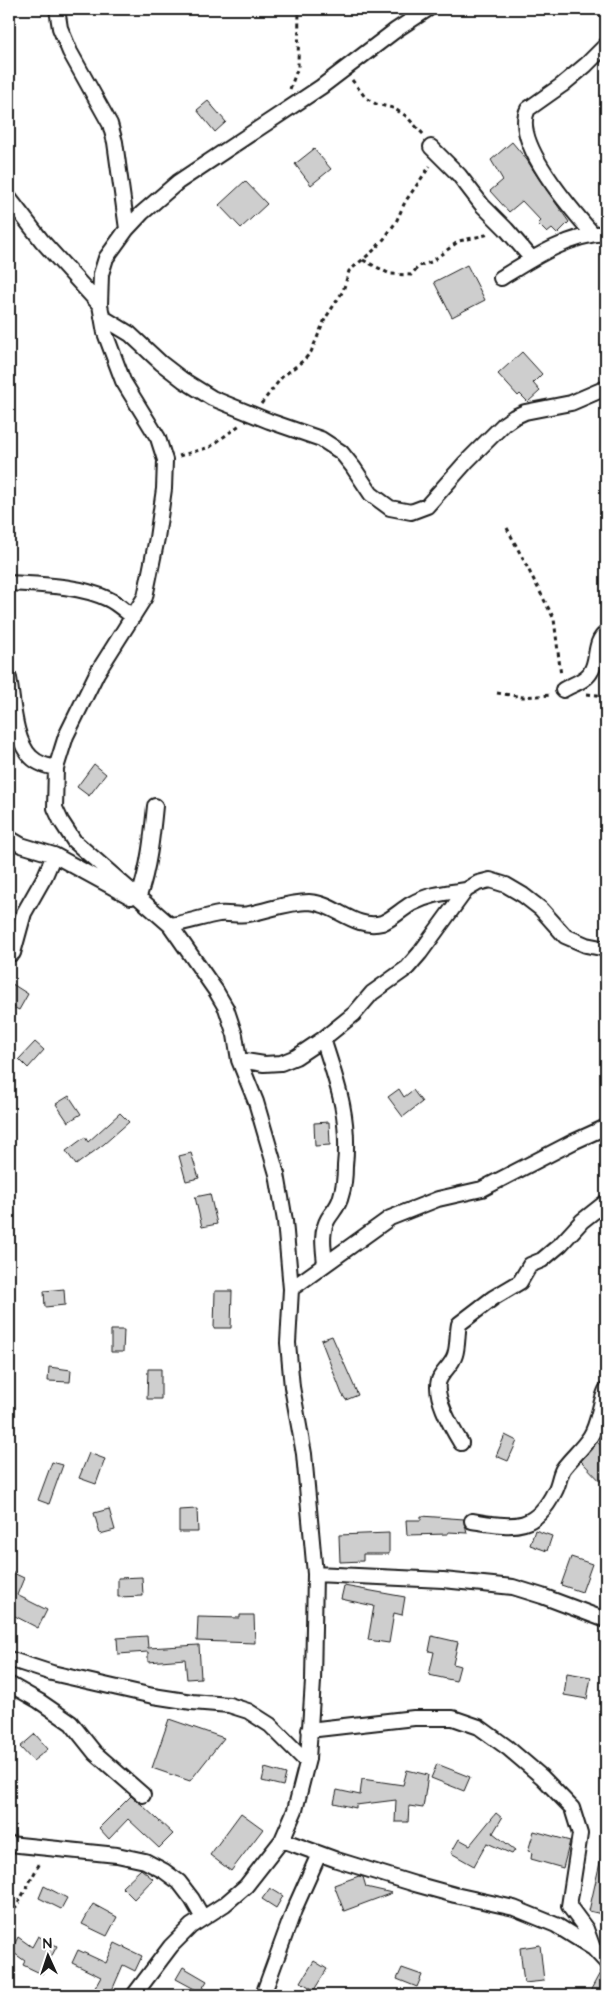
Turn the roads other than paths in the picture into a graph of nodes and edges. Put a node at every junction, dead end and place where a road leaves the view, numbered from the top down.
1 (58, 9) edge
2 (428, 9) edge
3 (606, 45) edge
4 (431, 147) road end
5 (9, 198) edge
6 (127, 229) junction
7 (599, 233) edge
8 (532, 259) junction
9 (501, 278) dead end
10 (101, 311) junction
11 (606, 388) edge
12 (9, 583) edge
13 (133, 617) junction
14 (606, 633) edge
15 (9, 678) edge
16 (563, 690) road end
17 (13, 734) edge
18 (56, 768) junction
19 (155, 806) dead end
20 (9, 838) edge
21 (54, 855) junction
22 (466, 890) junction
23 (143, 900) junction
24 (170, 925) junction
25 (606, 949) edge
26 (13, 953) dead end
27 (323, 1039) junction
28 (240, 1060) junction
29 (606, 1127) edge
30 (606, 1202) edge
31 (325, 1264) junction
32 (291, 1289) junction
33 (606, 1390) edge
34 (461, 1443) dead end
35 (472, 1521) dead end
36 (316, 1574) junction
37 (606, 1620) edge
38 (9, 1659) edge
39 (9, 1684) edge
40 (310, 1730) junction
41 (307, 1762) junction
42 (143, 1795) dead end
43 (282, 1840) junction
44 (9, 1844) edge
45 (319, 1854) junction
46 (569, 1906) junction
47 (203, 1918) junction
48 (556, 1926) junction
49 (593, 1948) junction
50 (606, 1962) edge
51 (134, 1995) edge
52 (263, 1995) edge

1 - 6 street
2 - 6 street
3 - 7 street
4 - 8 street
5 - 10 street
6 - 10 street
7 - 8 street
8 - 9 street
10 - 11 street
10 - 13 street
12 - 13 street
13 - 18 street
14 - 16 street
15 - 17 street
17 - 18 street
18 - 23 street
19 - 23 street
20 - 21 street
21 - 23 street
21 - 26 street
22 - 24 street
22 - 25 street
22 - 27 street
23 - 24 street
24 - 28 street
27 - 28 street
27 - 31 street
28 - 32 street
29 - 31 street
30 - 34 street
31 - 32 street
32 - 36 street
33 - 35 street
36 - 37 street
36 - 40 street
38 - 41 street
39 - 42 street
40 - 41 street
40 - 46 street
41 - 43 street
43 - 45 street
43 - 47 street
44 - 47 street
45 - 48 street
45 - 52 street
46 - 48 street
46 - 49 street
47 - 51 street
48 - 49 street
49 - 50 street

